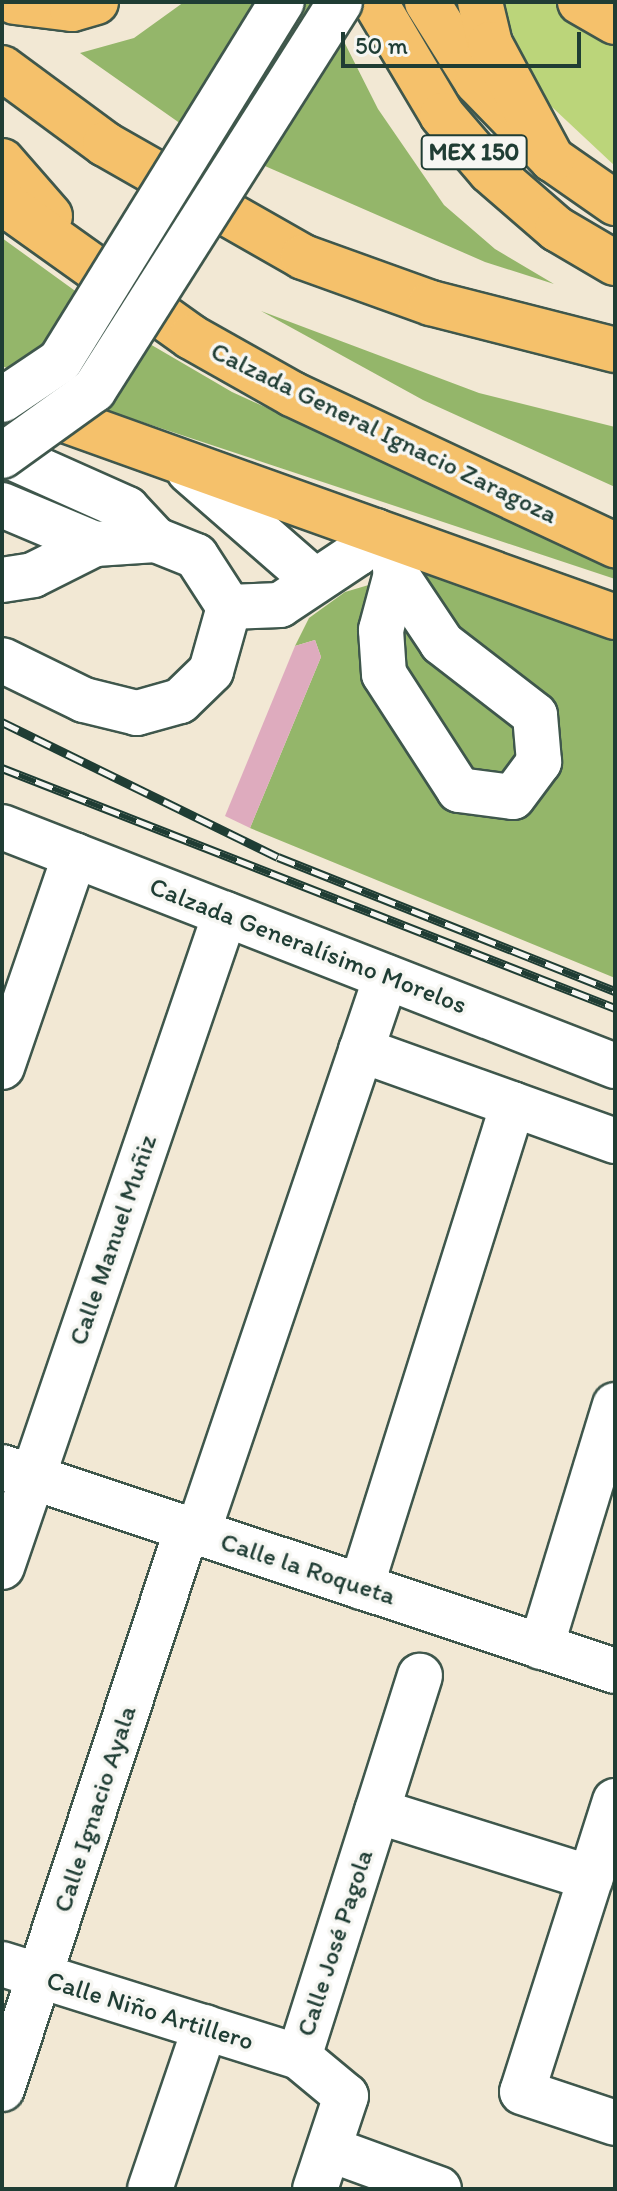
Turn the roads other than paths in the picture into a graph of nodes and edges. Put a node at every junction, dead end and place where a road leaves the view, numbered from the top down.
1 (15, 2) edge
2 (96, 2) edge
3 (282, 2) edge
4 (340, 2) edge
5 (375, 2) edge
6 (427, 2) edge
7 (480, 2) edge
8 (580, 2) edge
9 (615, 22) edge
10 (2, 68) edge
11 (552, 159) junction
12 (2, 161) edge
13 (2, 202) edge
14 (615, 203) edge
15 (615, 263) edge
16 (99, 272) junction
17 (615, 350) edge
18 (2, 398) edge
19 (2, 454) edge
20 (177, 462) junction
21 (2, 505) edge
22 (156, 540) junction
23 (95, 544) junction
24 (615, 545) edge
25 (387, 547) junction
26 (12, 572) edge
27 (315, 581) junction
28 (229, 607) junction
29 (615, 617) edge
30 (2, 660) edge
31 (2, 827) edge
32 (40, 848) edge
33 (225, 914) junction
34 (386, 977) junction
35 (361, 1050) junction
36 (615, 1066) edge
37 (2, 1067) edge
38 (513, 1104) junction
39 (615, 1141) edge
40 (615, 1405) edge
41 (17, 1472) edge
42 (193, 1531) junction
43 (2, 1567) edge
44 (361, 1587) junction
45 (541, 1647) junction
46 (615, 1671) edge
47 (420, 1676) dead end
48 (615, 1801) edge
49 (377, 1811) junction
50 (591, 1878) junction
51 (21, 1970) edge
52 (205, 2027) junction
53 (299, 2057) junction
54 (2, 2089) edge
55 (615, 2123) edge
56 (329, 2149) junction
57 (150, 2189) edge
58 (315, 2189) edge
59 (439, 2189) edge

1 - 2 main road
3 - 18 street, bridge
4 - 19 street, bridge
5 - 15 main road, MEX 150
6 - 11 main road, MEX 150
7 - 11 main road
8 - 9 main road
10 - 17 main road
11 - 14 main road, MEX 150
12 - 16 main road
13 - 16 main road, Calzada General Ignacio Zaragoza
16 - 24 main road, Calzada General Ignacio Zaragoza
18 - 20 main road
19 - 22 street
20 - 25 main road
20 - 27 street
21 - 23 street
22 - 23 street
22 - 28 street
23 - 26 street
25 - 25 street
25 - 27 street
25 - 29 main road
27 - 28 street
28 - 30 street
31 - 32 street, Calzada Generalísimo Morelos
32 - 33 street, Calzada Generalísimo Morelos
32 - 37 street
33 - 34 street, Calzada Generalísimo Morelos
33 - 41 street, Calle Manuel Muñiz
34 - 35 street, Calle Ignacio Ayala
34 - 36 street, Calzada Generalísimo Morelos
35 - 38 street
35 - 42 street, Calle Ignacio Ayala
38 - 39 street
38 - 44 street
40 - 45 street
41 - 42 street, Calle la Roqueta
41 - 43 street, Calle Manuel Muñiz
42 - 44 street, Calle la Roqueta
42 - 51 street, Calle Ignacio Ayala
44 - 45 street, Calle la Roqueta
45 - 46 street, Calle la Roqueta
47 - 49 street, Calle José Pagola
48 - 50 street
49 - 50 street
49 - 53 street, Calle José Pagola
50 - 55 street
51 - 52 street, Calle Niño Artillero
51 - 54 street, Calle Ignacio Ayala
52 - 53 street, Calle Niño Artillero
52 - 57 street
53 - 56 street, Calle José Pagola
56 - 58 street, Calle José Pagola
56 - 59 street

